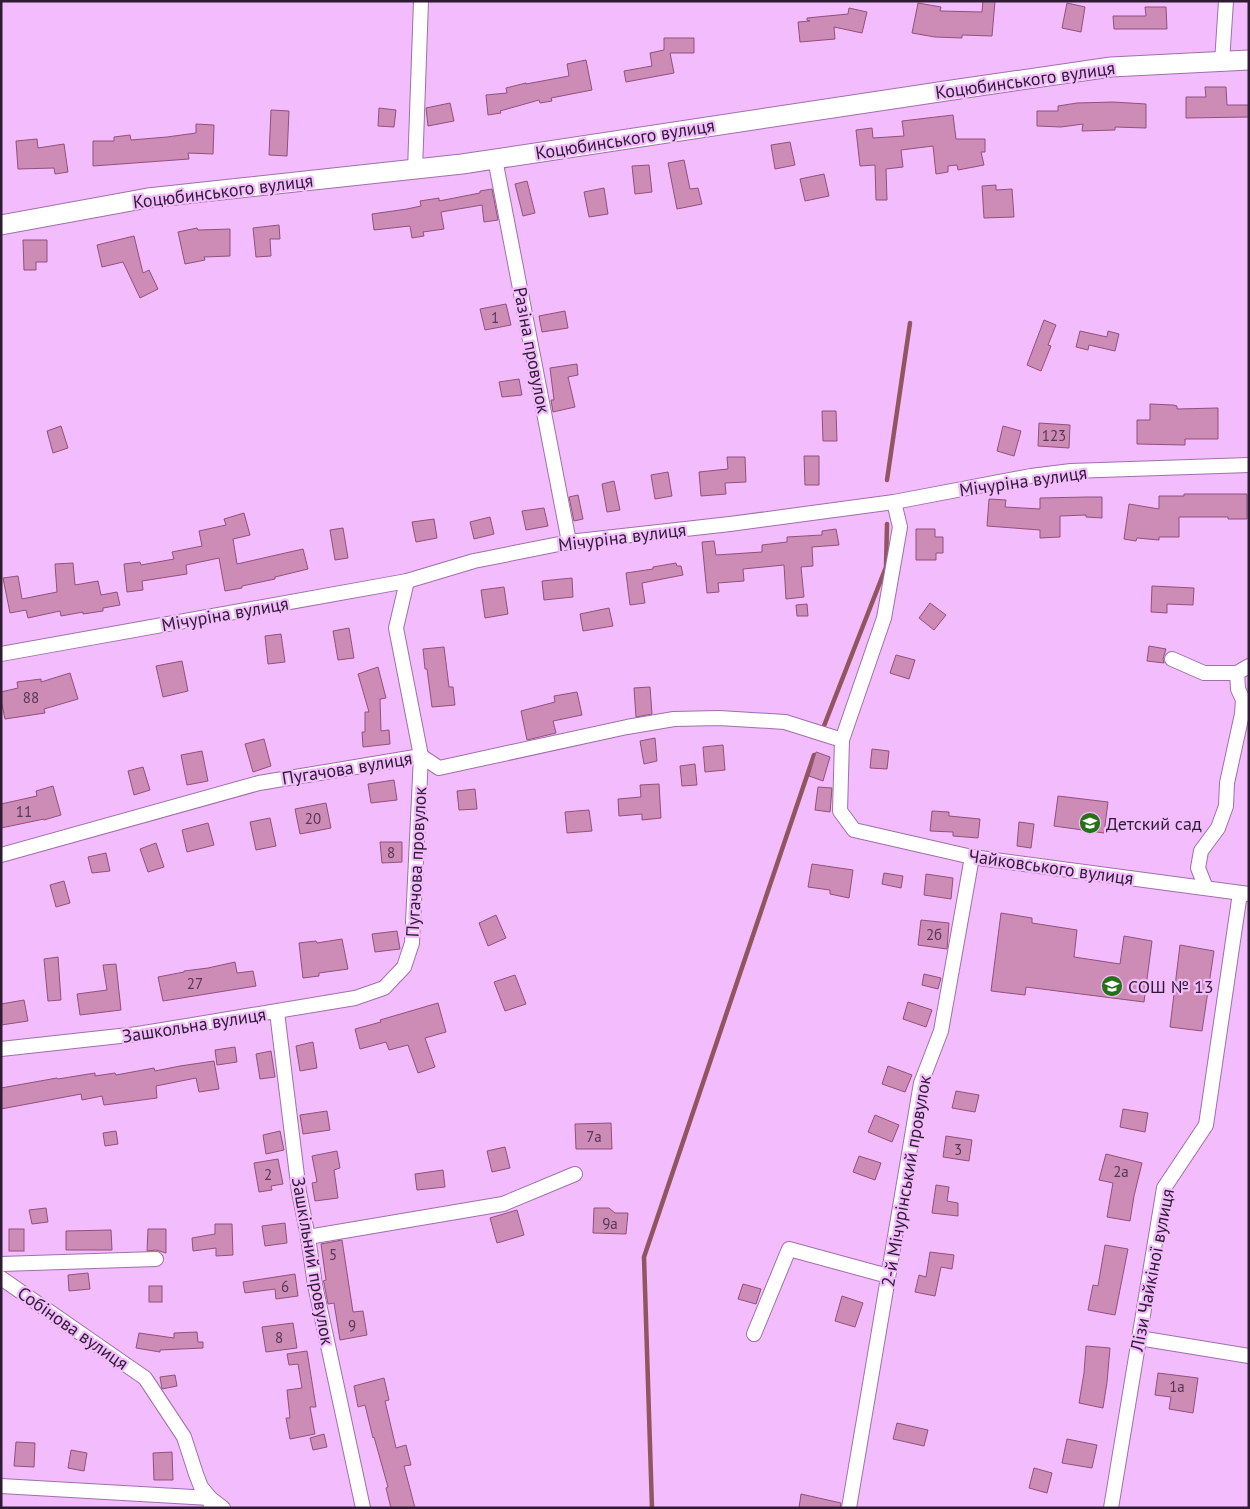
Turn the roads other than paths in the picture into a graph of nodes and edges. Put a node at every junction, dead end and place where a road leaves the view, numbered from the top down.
1 (421, 1) edge
2 (1226, 1) edge
3 (1249, 60) edge
4 (1222, 62) junction
5 (495, 159) junction
6 (415, 170) junction
7 (1, 226) edge
8 (1249, 465) edge
9 (894, 502) junction
10 (569, 542) junction
11 (407, 581) junction
12 (1, 654) edge
13 (1172, 659) dead end
14 (1243, 669) edge
15 (842, 740) junction
16 (421, 756) junction
17 (1, 855) edge
18 (972, 857) junction
19 (1206, 888) junction
20 (1244, 894) edge
21 (384, 988) joint
22 (277, 1012) junction
23 (1, 1049) edge
24 (575, 1174) dead end
25 (308, 1237) junction
26 (156, 1259) dead end
27 (1, 1264) edge
28 (888, 1276) junction
29 (1, 1278) edge
30 (754, 1334) dead end
31 (1139, 1338) junction
32 (1249, 1356) edge
33 (1, 1486) edge
34 (210, 1503) edge
35 (223, 1508) edge
36 (363, 1508) edge
37 (849, 1508) edge
38 (1111, 1508) edge

1 - 6 street
2 - 4 street
3 - 4 street, Коцюбинського вулиця
4 - 5 street, Коцюбинського вулиця
5 - 6 street, Коцюбинського вулиця
5 - 10 street, Разіна провулок
6 - 7 street, Коцюбинського вулиця
8 - 9 street, Мічуріна вулиця
9 - 10 street, Мічуріна вулиця
9 - 15 street
10 - 11 street, Мічуріна вулиця
11 - 12 street, Мічуріна вулиця
11 - 16 street, Пугачова провулок
13 - 14 street
14 - 19 street
15 - 16 street, Пугачова вулиця
15 - 18 street, Чайковського вулиця
16 - 17 street, Пугачова вулиця
16 - 21 street, Пугачова провулок
18 - 19 street, Чайковського вулиця
18 - 28 street, 2-й Мічурінський провулок
19 - 20 street, Чайковського вулиця
20 - 31 street, Лізи Чайкіної вулиця
21 - 22 street, Зашкольна вулиця
22 - 23 street, Зашкольна вулиця
22 - 25 street, Зашкільний провулок
24 - 25 street
25 - 36 street, Зашкільний провулок
26 - 27 street
28 - 30 street
28 - 37 street, 2-й Мічурінський провулок
29 - 34 street, Собінова вулиця
31 - 32 street
31 - 38 street, Лізи Чайкіної вулиця
33 - 34 street
34 - 35 street

